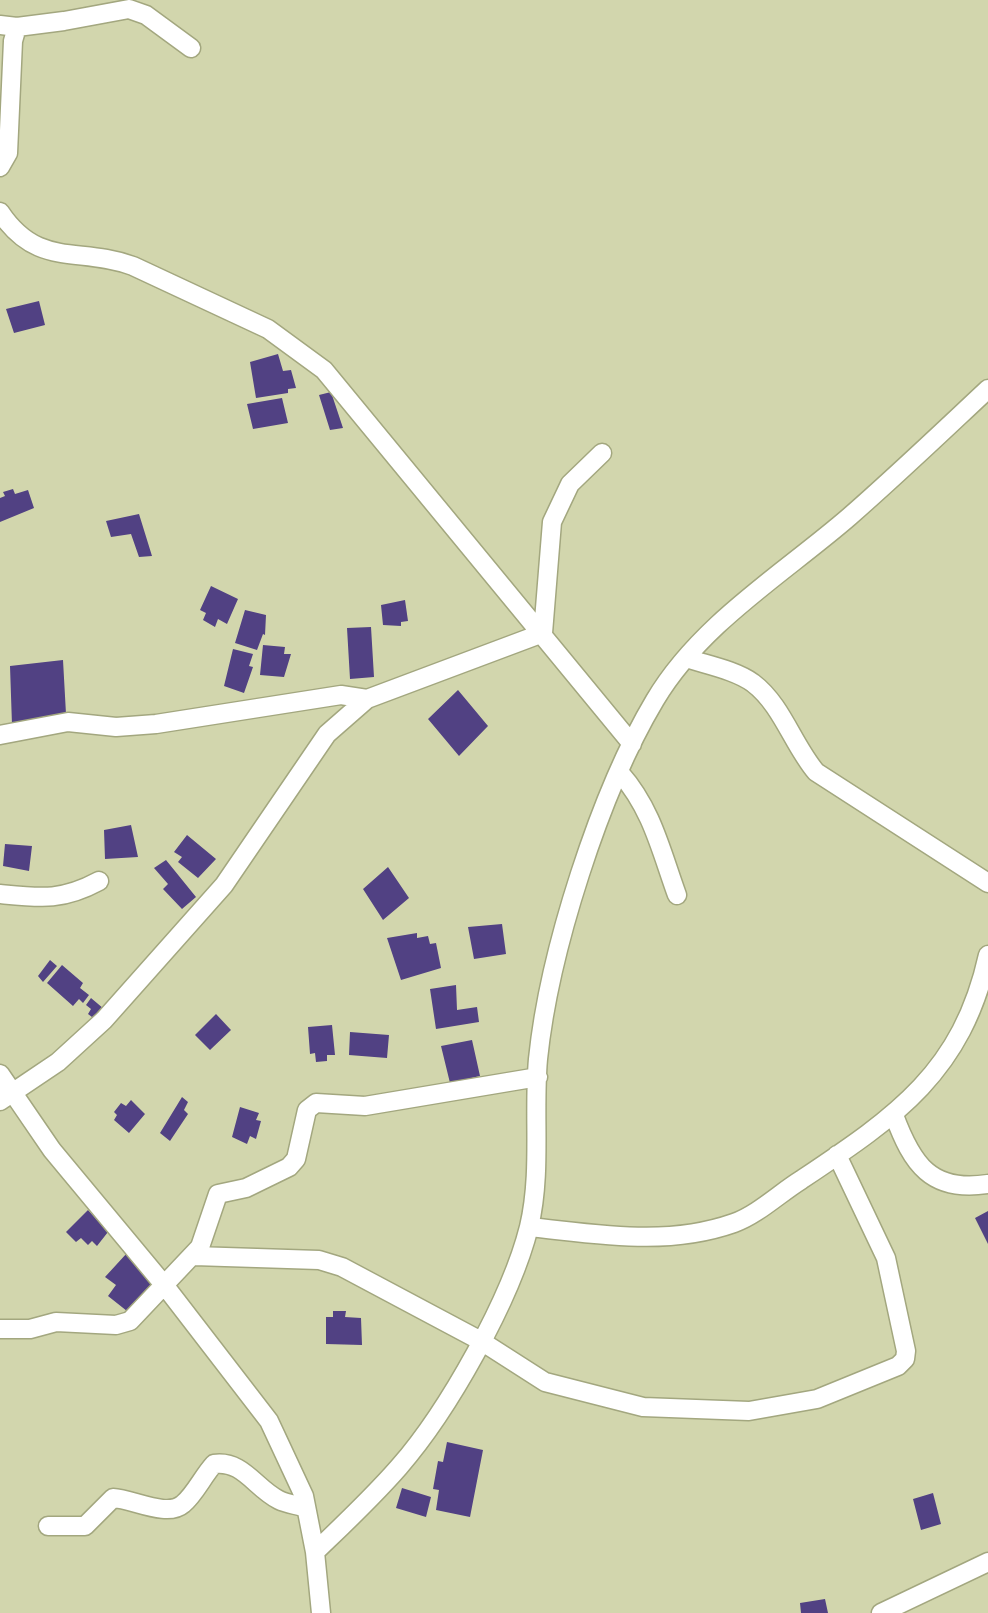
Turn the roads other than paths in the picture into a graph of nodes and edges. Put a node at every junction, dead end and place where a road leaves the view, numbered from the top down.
1 (8, 26) edge
2 (191, 48) dead end
3 (0, 167) edge
4 (0, 212) edge
5 (988, 388) edge
6 (602, 453) dead end
7 (543, 633) junction
8 (686, 658) junction
9 (367, 699) junction
10 (0, 735) edge
11 (632, 744) junction
12 (620, 773) junction
13 (99, 881) dead end
14 (988, 883) edge
15 (0, 894) edge
16 (677, 895) dead end
17 (988, 955) edge
18 (985, 979) edge
19 (0, 1074) edge
20 (538, 1077) junction
21 (5, 1097) edge
22 (894, 1115) junction
23 (837, 1155) junction
24 (988, 1184) edge
25 (529, 1227) junction
26 (194, 1256) junction
27 (165, 1286) junction
28 (0, 1329) edge
29 (481, 1341) junction
30 (306, 1508) junction
31 (48, 1527) dead end
32 (315, 1552) junction
33 (988, 1562) edge
34 (321, 1613) edge
35 (881, 1613) edge

1 - 2 street
1 - 3 street
4 - 7 street
5 - 8 street
6 - 7 street
7 - 9 street
7 - 11 street
8 - 11 street
8 - 14 street
9 - 10 street
9 - 21 street
11 - 12 street
12 - 16 street
12 - 20 street
13 - 15 street
17 - 18 street
18 - 22 street
19 - 21 street
20 - 25 street
20 - 26 street
21 - 27 street
22 - 23 street
22 - 24 street
23 - 25 street
23 - 29 street
25 - 29 street
26 - 27 street
26 - 29 street
27 - 28 street
27 - 30 street
29 - 32 street
30 - 31 street
30 - 32 street
32 - 34 street
33 - 35 street

